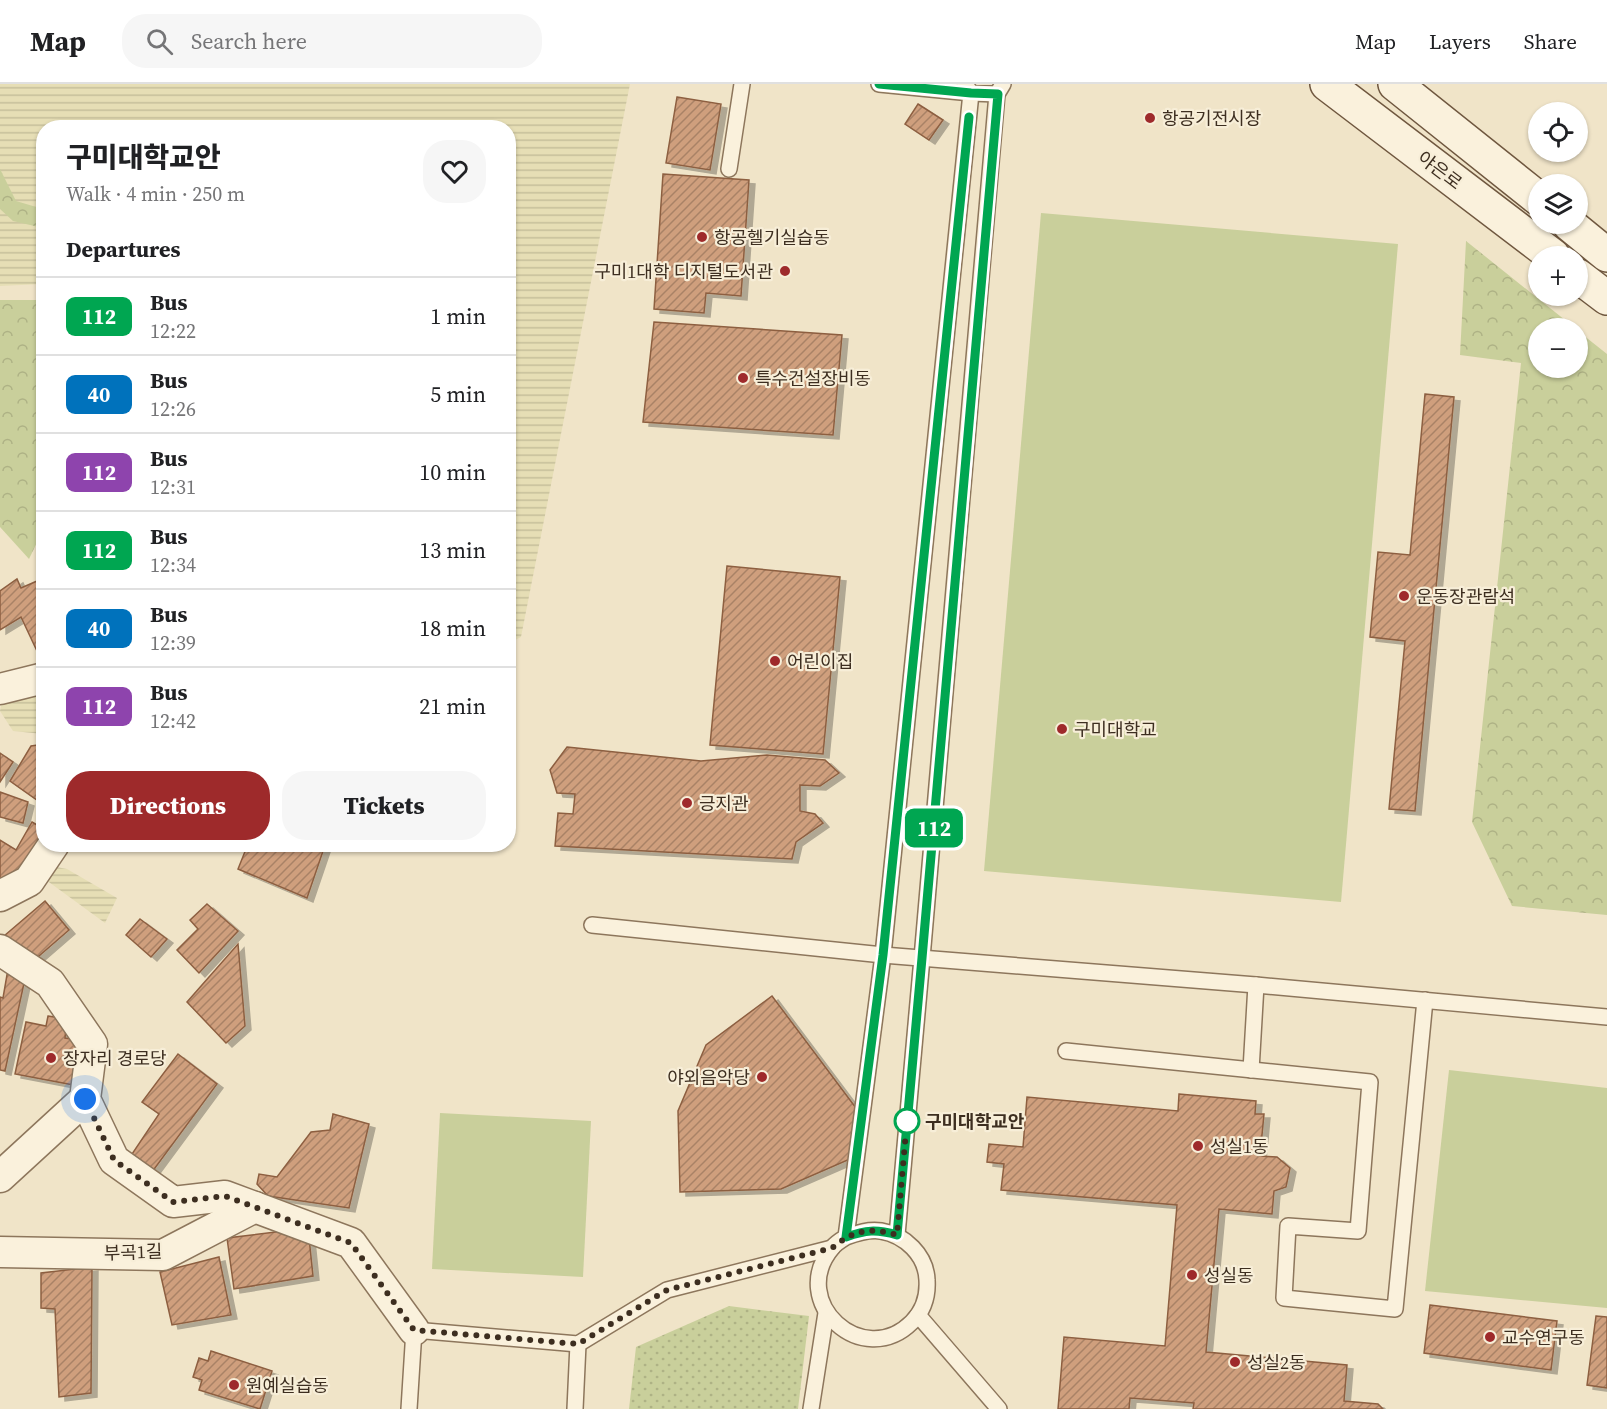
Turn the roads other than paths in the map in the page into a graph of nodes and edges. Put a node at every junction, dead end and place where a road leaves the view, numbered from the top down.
1 (742, 84) edge
2 (879, 84) edge
3 (1326, 84) edge
4 (1395, 84) edge
5 (968, 89) edge
6 (1000, 89) edge
7 (729, 169) dead end
8 (1528, 190) edge
9 (1581, 234) edge
10 (1540, 246) edge
11 (1607, 255) edge
12 (1588, 284) edge
13 (1607, 298) edge
14 (36, 680) edge
15 (0, 689) edge
16 (49, 852) edge
17 (0, 896) edge
18 (592, 926) dead end
19 (0, 950) edge
20 (883, 955) junction
21 (922, 958) junction
22 (1256, 985) junction
23 (1425, 1000) junction
24 (1607, 1017) edge
25 (1066, 1051) dead end
26 (1251, 1070) junction
27 (85, 1099) junction
28 (0, 1177) edge
29 (255, 1207) junction
30 (897, 1235) junction
31 (846, 1237) junction
32 (832, 1248) junction
33 (0, 1252) edge
34 (826, 1313) junction
35 (918, 1315) junction
36 (414, 1330) junction
37 (578, 1344) junction
38 (410, 1409) edge
39 (575, 1409) edge
40 (812, 1409) edge
41 (999, 1409) edge

1 - 7 lane
2 - 5 lane
3 - 10 main road, 야은로
4 - 8 main road
5 - 6 lane
5 - 20 lane
6 - 21 lane
9 - 11 main road
12 - 13 main road
14 - 15 street
16 - 17 street
18 - 20 lane
19 - 27 street
20 - 21 lane
20 - 31 lane
21 - 22 lane
21 - 30 lane
22 - 23 lane
22 - 26 lane
23 - 24 lane
23 - 26 lane
25 - 26 lane
27 - 28 street
27 - 29 street
29 - 33 street, 부곡1길
29 - 36 street
30 - 31 lane
30 - 35 lane
31 - 32 lane
32 - 34 lane
32 - 37 lane
34 - 35 lane
34 - 40 lane
35 - 41 lane
36 - 37 lane
36 - 38 lane
37 - 39 lane

